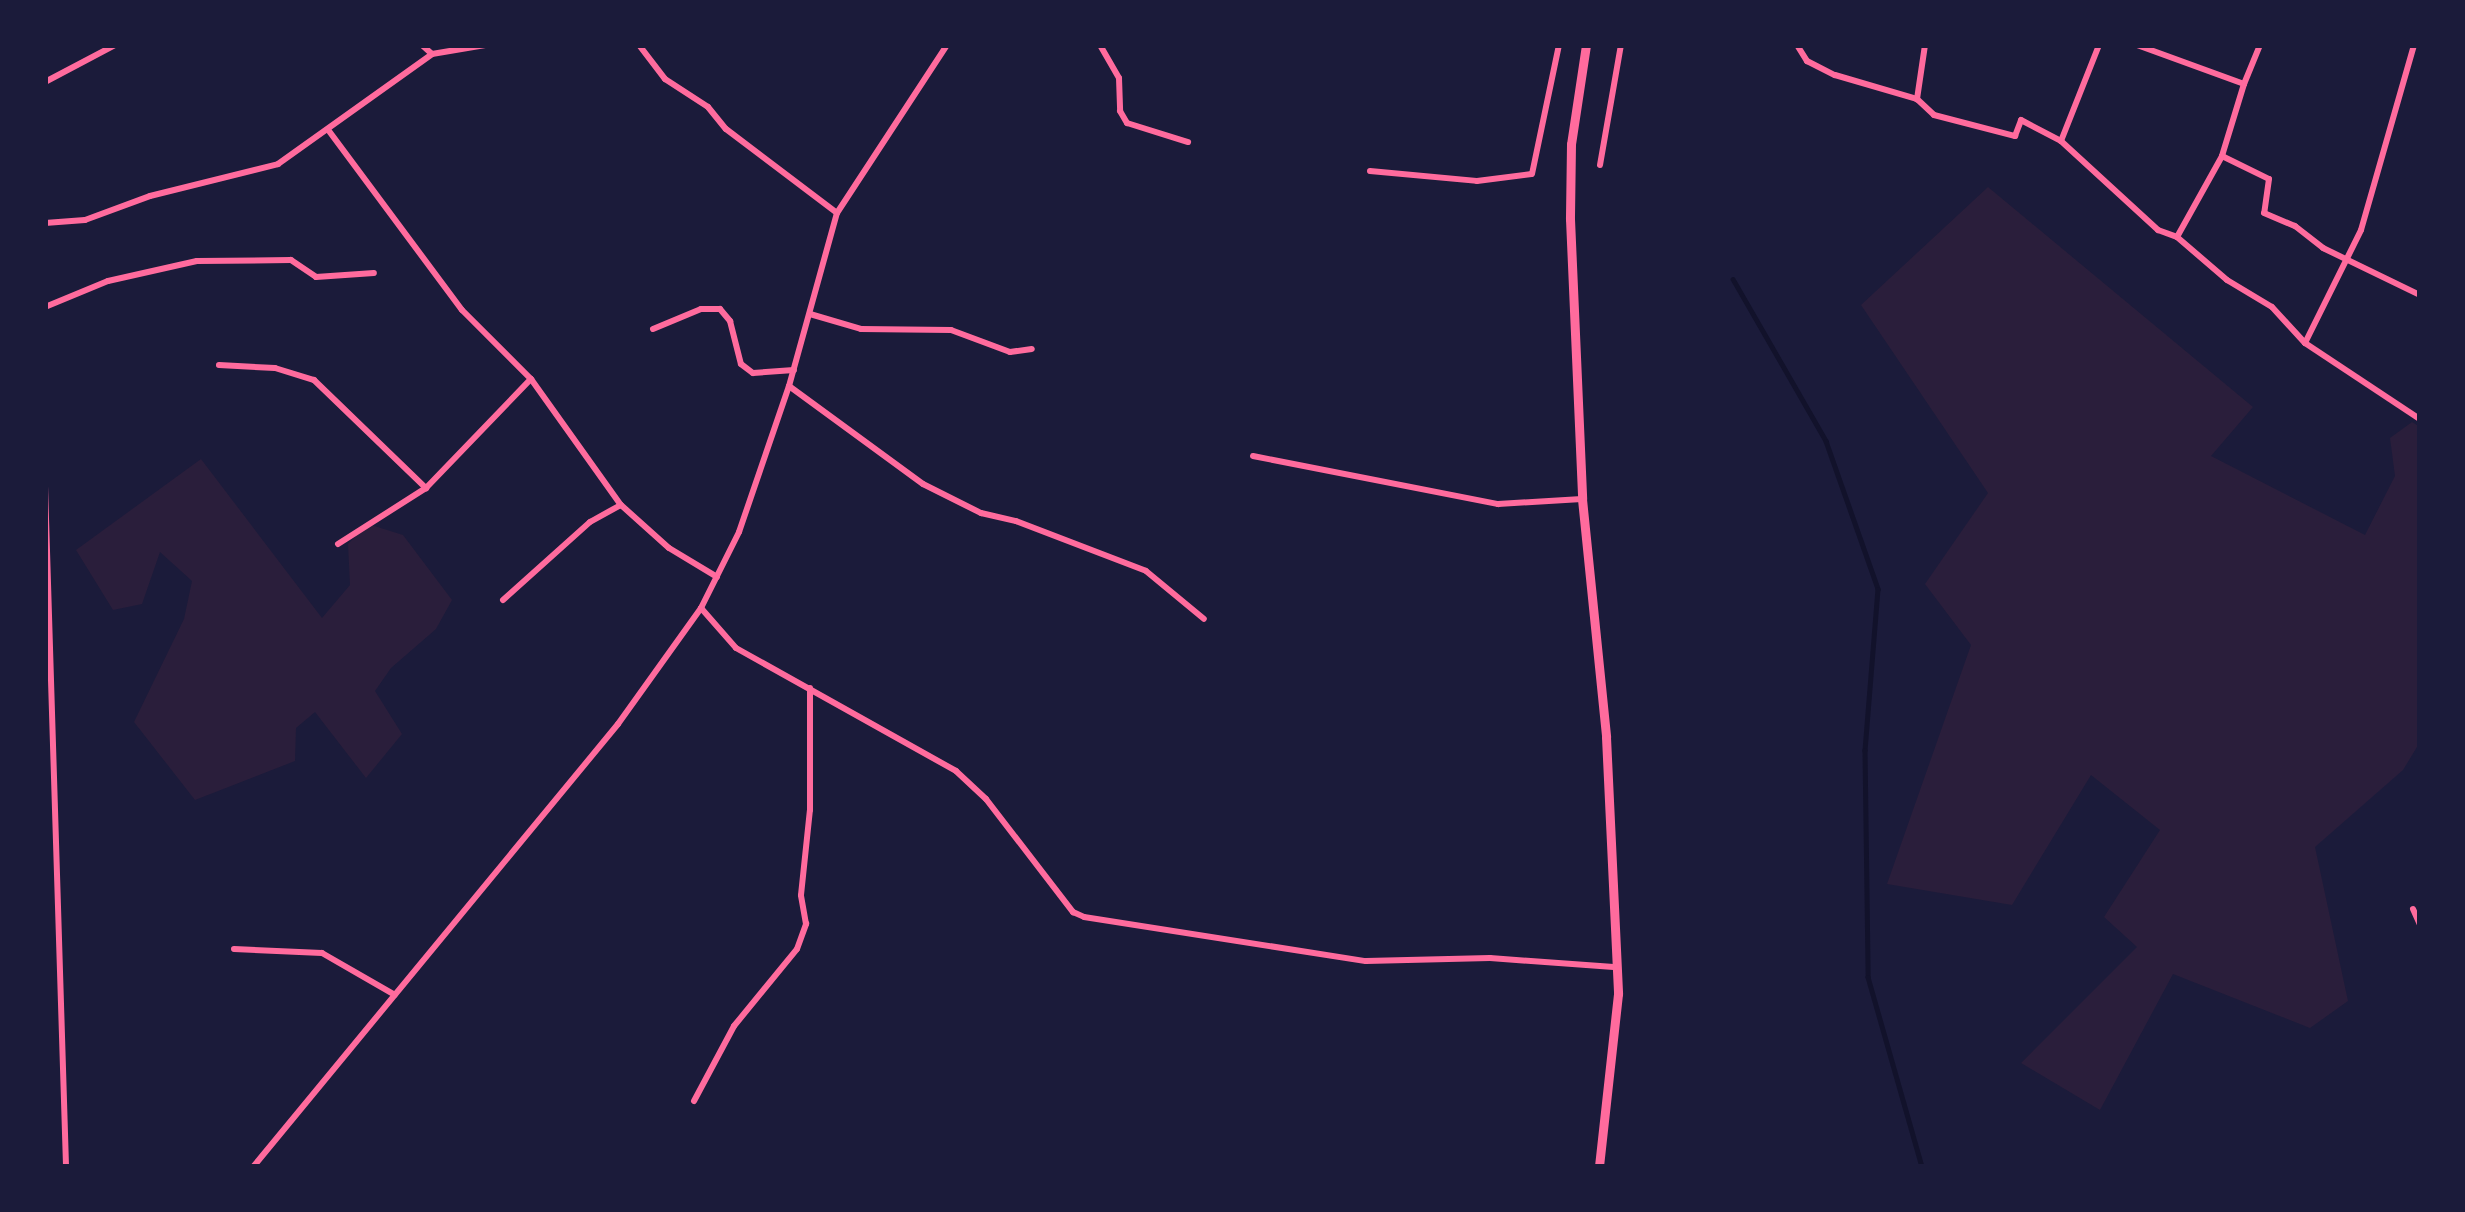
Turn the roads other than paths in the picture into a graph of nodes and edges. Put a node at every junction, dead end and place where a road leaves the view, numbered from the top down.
1 (116, 45) edge
2 (422, 45) edge
3 (485, 45) edge
4 (639, 45) edge
5 (947, 45) edge
6 (1100, 45) edge
7 (1559, 45) edge
8 (1586, 45) edge
9 (1621, 45) edge
10 (1797, 45) edge
11 (1925, 45) edge
12 (2099, 45) edge
13 (2137, 45) edge
14 (2260, 45) edge
15 (2414, 45) edge
16 (432, 54) junction
17 (45, 82) edge
18 (2244, 85) junction
19 (1918, 99) junction
20 (328, 131) junction
21 (2061, 141) junction
22 (1188, 142) dead end
23 (2222, 156) junction
24 (1600, 165) dead end
25 (1370, 171) dead end
26 (837, 213) junction
27 (45, 223) edge
28 (2177, 238) junction
29 (2346, 259) junction
30 (374, 273) dead end
31 (2420, 295) edge
32 (45, 307) edge
33 (810, 314) junction
34 (653, 329) dead end
35 (2305, 343) junction
36 (1033, 349) dead end
37 (219, 365) dead end
38 (794, 370) junction
39 (531, 379) junction
40 (789, 386) junction
41 (2420, 419) edge
42 (1253, 456) dead end
43 (45, 486) edge
44 (426, 488) junction
45 (1582, 499) junction
46 (621, 505) junction
47 (338, 544) dead end
48 (717, 577) junction
49 (503, 600) dead end
50 (700, 608) junction
51 (1204, 619) dead end
52 (811, 688) junction
53 (2413, 909) dead end
54 (2420, 925) edge
55 (234, 949) dead end
56 (1614, 967) junction
57 (395, 995) junction
58 (694, 1101) dead end
59 (66, 1167) edge
60 (253, 1167) edge
61 (1599, 1167) edge

1 - 17 street
2 - 16 street
3 - 16 street
4 - 26 street
5 - 26 street
6 - 22 street
7 - 25 street
8 - 45 main road
9 - 24 street
10 - 19 street
11 - 19 street
12 - 21 street
13 - 18 street
14 - 18 street
15 - 29 street
16 - 20 street
18 - 23 street
19 - 21 street
20 - 27 street
20 - 39 street
21 - 28 street
23 - 28 street
23 - 29 street
26 - 33 street
28 - 35 street
29 - 31 street
29 - 35 street
30 - 32 street
33 - 36 street
33 - 38 street
34 - 38 street
35 - 41 street
37 - 44 street
38 - 40 street
39 - 44 street
39 - 46 street
40 - 48 street
40 - 51 street
42 - 45 street
43 - 59 street
44 - 47 street
45 - 56 main road
46 - 48 street
46 - 49 street
48 - 50 street
50 - 52 street
50 - 57 street
52 - 56 street
52 - 58 street
53 - 54 street
55 - 57 street
56 - 61 main road
57 - 60 street

